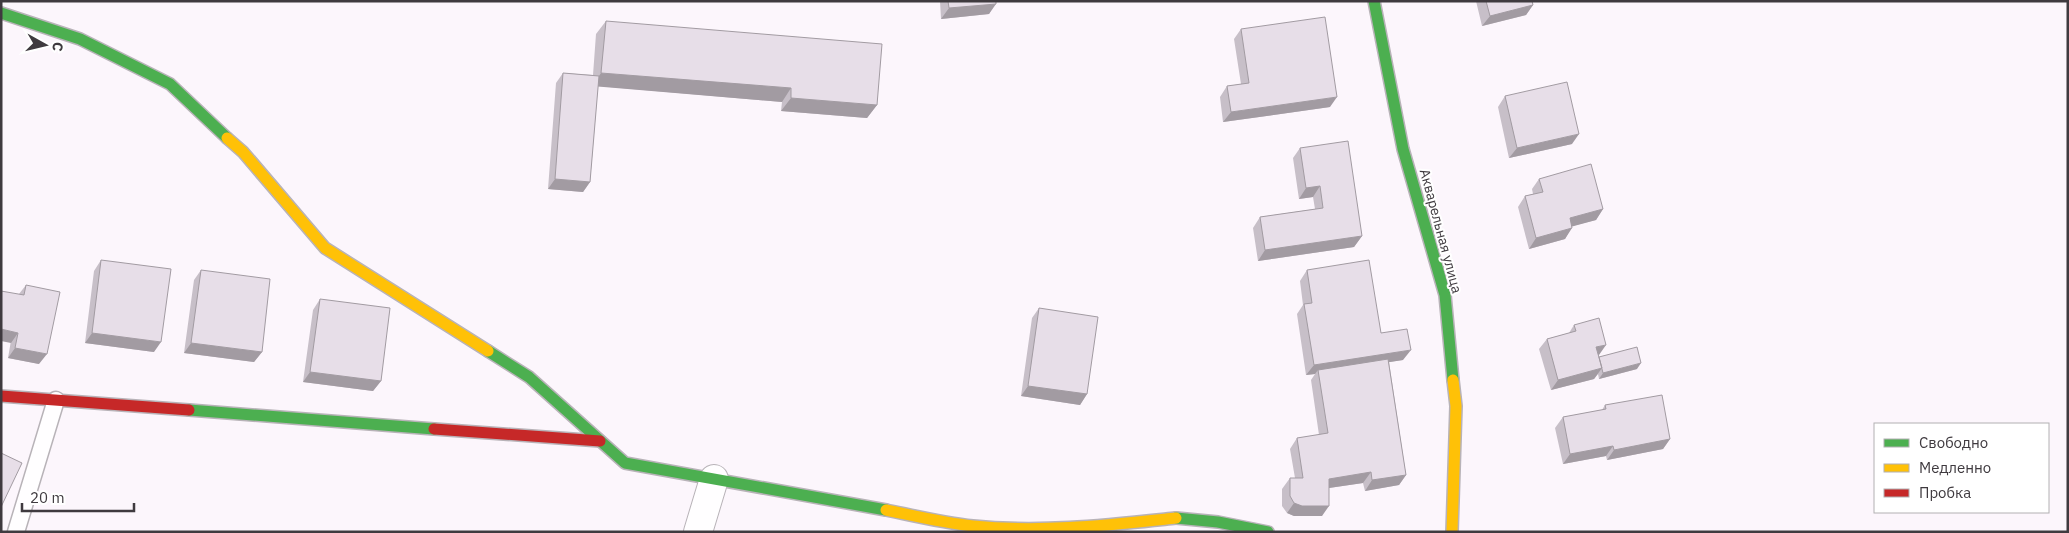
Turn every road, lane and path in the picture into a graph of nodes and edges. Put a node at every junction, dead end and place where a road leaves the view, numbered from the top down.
1 (1374, 1) edge
2 (1, 13) edge
3 (1, 396) edge
4 (56, 400) junction
5 (600, 441) junction
6 (714, 479) junction
7 (16, 532) edge
8 (698, 532) edge
9 (1268, 532) edge
10 (1452, 532) edge

1 - 10 street, Акварельная улица
2 - 5 street
3 - 4 street
4 - 5 street
4 - 7 lane
5 - 6 street
6 - 8 street
6 - 9 street

